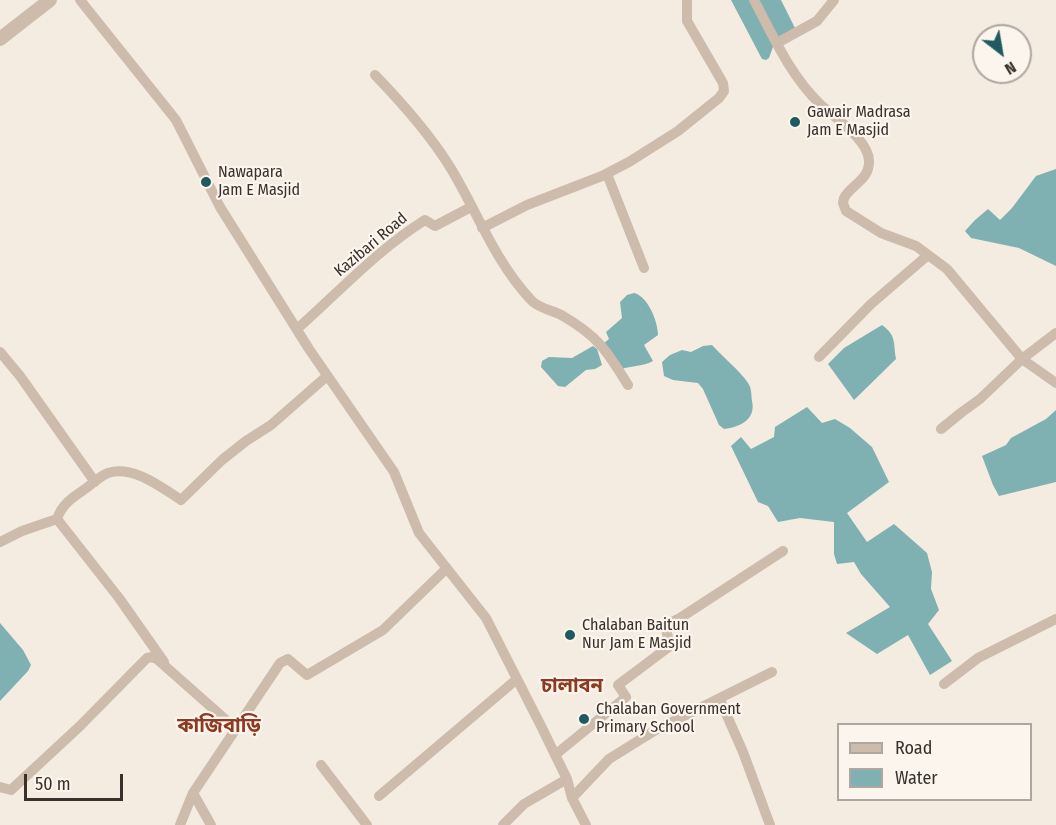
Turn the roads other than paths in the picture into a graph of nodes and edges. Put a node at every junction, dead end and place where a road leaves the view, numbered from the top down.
1 (50, 0) edge
2 (80, 0) edge
3 (687, 0) edge
4 (754, 0) edge
5 (834, 0) edge
6 (0, 39) edge
7 (777, 44) junction
8 (375, 75) dead end
9 (607, 174) junction
10 (471, 207) junction
11 (482, 228) junction
12 (928, 255) junction
13 (644, 268) dead end
14 (297, 329) junction
15 (1056, 333) edge
16 (0, 352) edge
17 (819, 357) dead end
18 (1022, 359) junction
19 (327, 376) junction
20 (1056, 383) edge
21 (628, 385) dead end
22 (941, 429) dead end
23 (95, 482) junction
24 (57, 519) junction
25 (0, 542) edge
26 (783, 552) dead end
27 (446, 569) junction
28 (1056, 619) edge
29 (171, 672) junction
30 (772, 672) dead end
31 (517, 679) junction
32 (944, 684) dead end
33 (720, 700) junction
34 (235, 728) junction
35 (555, 755) junction
36 (321, 765) dead end
37 (567, 779) junction
38 (0, 787) edge
39 (193, 793) junction
40 (379, 796) dead end
41 (572, 798) junction
42 (180, 825) edge
43 (211, 825) edge
44 (367, 825) edge
45 (503, 825) edge
46 (585, 825) edge
47 (770, 825) edge

1 - 6 street
2 - 14 street
3 - 9 street
4 - 7 street
5 - 7 street
7 - 12 street
8 - 10 street
9 - 11 street
9 - 13 street
10 - 11 street
10 - 14 street, Kazibari Road
11 - 21 street
12 - 17 street
12 - 18 street
14 - 19 street
15 - 18 street
16 - 23 street
18 - 20 street
18 - 22 street
19 - 23 street
19 - 27 street
23 - 24 street
24 - 25 street
24 - 29 street
26 - 35 street
27 - 31 street
27 - 34 street
28 - 32 street
29 - 34 street
29 - 38 street
30 - 33 street
31 - 35 street
31 - 40 street
33 - 41 street
33 - 47 street
34 - 39 street
35 - 37 street
36 - 44 street
37 - 41 street
37 - 45 street
39 - 42 street
39 - 43 street
41 - 46 street

